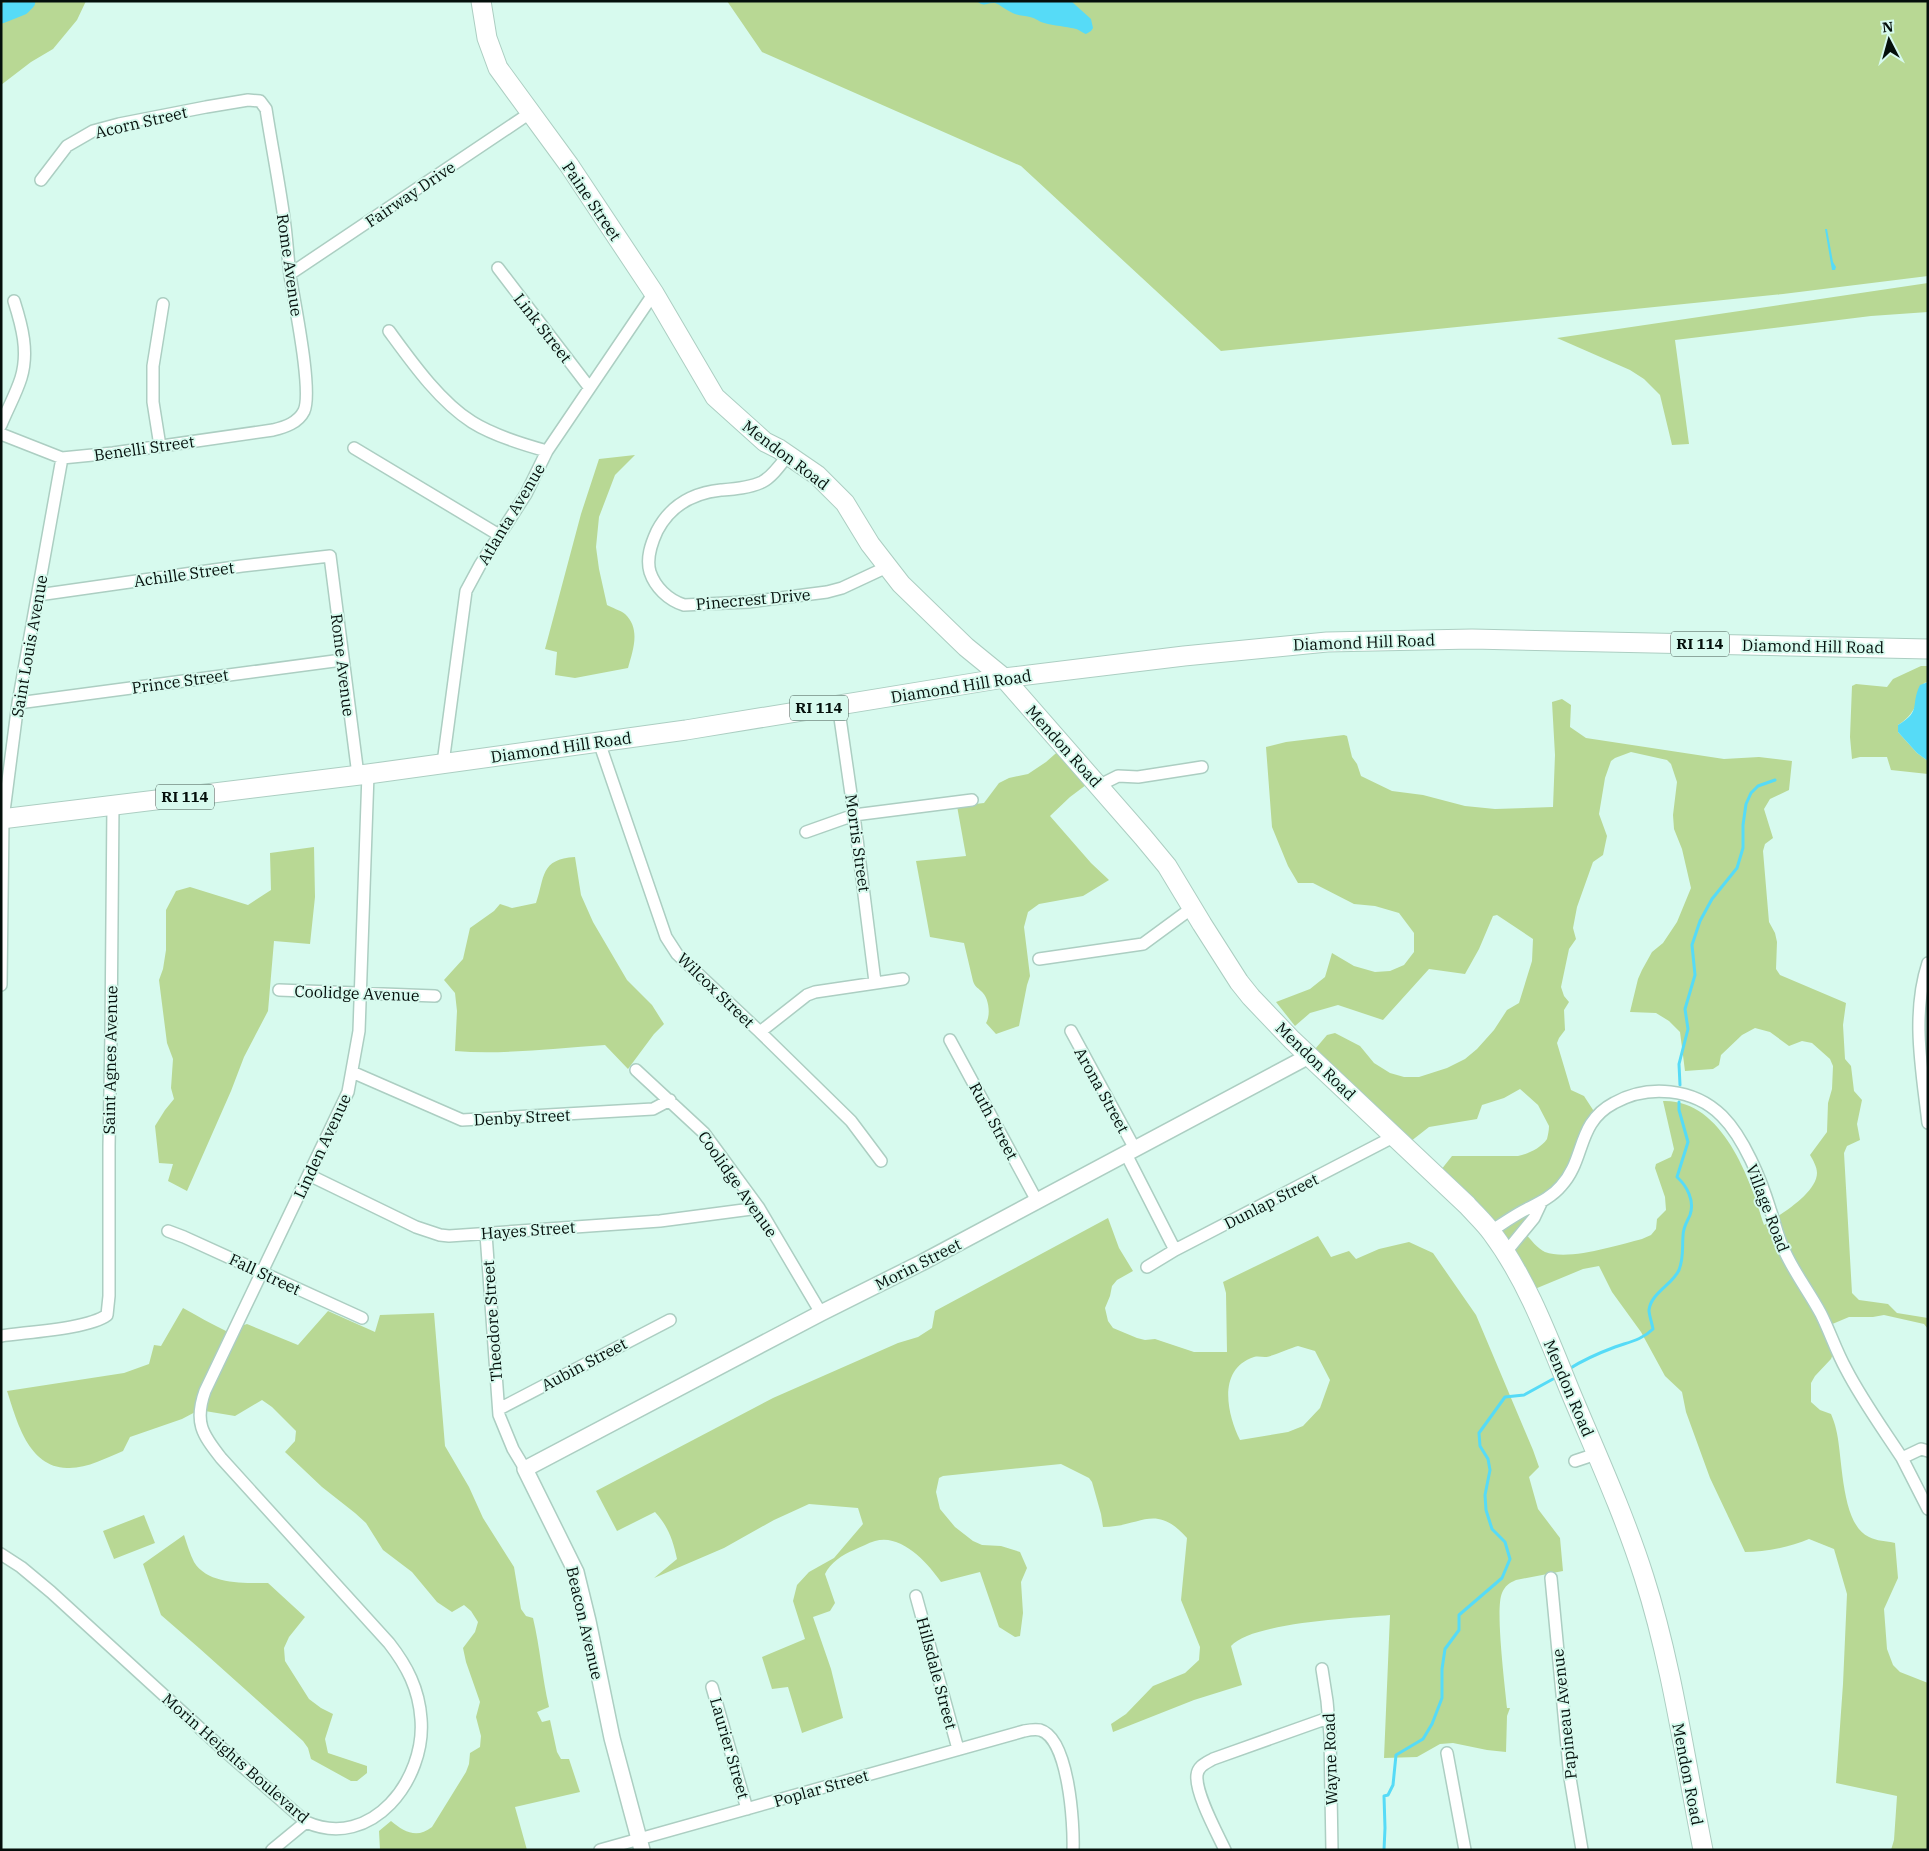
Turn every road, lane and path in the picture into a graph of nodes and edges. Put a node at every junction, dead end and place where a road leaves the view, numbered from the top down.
1 (481, 1) edge
2 (260, 101) joint
3 (530, 113) junction
4 (41, 180) dead end
5 (498, 268) dead end
6 (290, 274) junction
7 (654, 293) junction
8 (14, 301) dead end
9 (163, 304) dead end
10 (389, 330) dead end
11 (589, 388) junction
12 (715, 397) joint
13 (1, 425) edge
14 (290, 426) joint
15 (1, 434) edge
16 (160, 446) junction
17 (354, 448) dead end
18 (547, 451) junction
19 (788, 455) junction
20 (62, 458) junction
21 (499, 535) junction
22 (330, 556) joint
23 (888, 567) junction
24 (38, 595) junction
25 (1928, 649) edge
26 (342, 660) junction
27 (1004, 678) junction
28 (18, 703) junction
29 (838, 704) junction
30 (599, 742) junction
31 (443, 763) junction
32 (1202, 766) dead end
33 (363, 774) junction
34 (1100, 785) junction
35 (972, 800) dead end
36 (113, 804) junction
37 (854, 815) junction
38 (2, 819) edge
39 (806, 832) dead end
40 (1192, 908) junction
41 (1039, 960) dead end
42 (1928, 963) edge
43 (903, 979) dead end
44 (875, 982) junction
45 (1, 985) edge
46 (278, 990) dead end
47 (361, 993) junction
48 (435, 996) dead end
49 (1071, 1031) dead end
50 (760, 1032) junction
51 (950, 1040) dead end
52 (1309, 1056) junction
53 (636, 1070) dead end
54 (352, 1072) junction
55 (670, 1100) junction
56 (1928, 1123) edge
57 (1395, 1136) junction
58 (1130, 1151) junction
59 (881, 1161) dead end
60 (309, 1175) junction
61 (1037, 1201) junction
62 (1542, 1201) junction
63 (759, 1208) junction
64 (168, 1231) dead end
65 (1491, 1231) junction
66 (486, 1234) junction
67 (1175, 1250) junction
68 (1506, 1252) junction
69 (1147, 1266) dead end
70 (262, 1273) junction
71 (821, 1313) junction
72 (362, 1318) dead end
73 (670, 1320) dead end
74 (1, 1336) edge
75 (499, 1409) junction
76 (1928, 1451) edge
77 (1596, 1454) junction
78 (1902, 1458) junction
79 (1575, 1461) dead end
80 (525, 1469) junction
81 (244, 1482) joint
82 (1928, 1509) edge
83 (1, 1554) edge
84 (1551, 1578) dead end
85 (916, 1596) dead end
86 (1322, 1669) dead end
87 (712, 1686) dead end
88 (1328, 1718) junction
89 (958, 1749) junction
90 (1447, 1753) dead end
91 (747, 1809) junction
92 (306, 1822) junction
93 (641, 1844) edge
94 (272, 1850) edge
95 (600, 1850) edge
96 (1073, 1850) edge
97 (1224, 1850) edge
98 (1332, 1850) edge
99 (1465, 1850) edge
100 (1582, 1850) edge
101 (1703, 1850) edge

1 - 3 main road, Paine Street
2 - 4 street, Acorn Street
2 - 6 street, Rome Avenue
3 - 6 street, Fairway Drive
3 - 7 main road, Paine Street
5 - 11 street, Link Street
6 - 14 street, Rome Avenue
7 - 11 street, Atlanta Avenue
7 - 12 main road, Paine Street
8 - 13 street
9 - 16 street
10 - 18 street
11 - 18 street, Atlanta Avenue
12 - 19 main road, Mendon Road
14 - 16 street, Benelli Street
15 - 20 street, Benelli Street
16 - 20 street, Benelli Street
17 - 21 street
18 - 21 street, Atlanta Avenue
19 - 23 main road, Mendon Road
19 - 23 street, Pinecrest Drive
20 - 24 street, Saint Louis Avenue
21 - 31 street, Atlanta Avenue
22 - 24 street, Achille Street
22 - 26 street, Rome Avenue
23 - 27 main road, Mendon Road
24 - 28 street, Saint Louis Avenue
25 - 27 main road, Diamond Hill Road / RI 114
26 - 28 street, Prince Street
26 - 33 street, Rome Avenue
27 - 29 main road, Diamond Hill Road / RI 114
27 - 34 main road, Mendon Road
28 - 38 street, Saint Louis Avenue
29 - 30 main road, Diamond Hill Road / RI 114
29 - 37 street, Morris Street
30 - 31 main road, Diamond Hill Road / RI 114
30 - 50 street, Wilcox Street
31 - 33 main road, Diamond Hill Road / RI 114
32 - 34 street
33 - 36 main road, Diamond Hill Road / RI 114
33 - 47 street, Linden Avenue
34 - 40 main road, Mendon Road
35 - 37 street
36 - 38 main road, Diamond Hill Road / RI 114
36 - 74 street, Saint Agnes Avenue
37 - 39 street
37 - 44 street, Morris Street
38 - 45 street, Saint Louis Avenue
40 - 41 street
40 - 52 main road, Mendon Road
42 - 56 street
43 - 44 street, Wilcox Street
44 - 50 street, Wilcox Street
46 - 47 street, Coolidge Avenue
47 - 48 street, Coolidge Avenue
47 - 54 street, Linden Avenue
49 - 58 street, Arona Street
50 - 59 street
51 - 61 street, Ruth Street
52 - 57 main road, Mendon Road
52 - 58 street, Morin Street
53 - 55 street, Coolidge Avenue
54 - 55 street, Denby Street
54 - 60 street, Linden Avenue
55 - 63 street, Coolidge Avenue
57 - 65 main road, Mendon Road
57 - 67 street, Dunlap Street
58 - 61 street, Morin Street
58 - 67 street, Arona Street
60 - 66 street, Hayes Street
60 - 70 street, Linden Avenue
61 - 71 street, Morin Street
62 - 65 street, Village Road
62 - 68 street, Village Road
62 - 78 street, Village Road
63 - 66 street, Hayes Street
63 - 71 street, Coolidge Avenue
64 - 70 street, Fall Street
65 - 68 main road, Mendon Road
66 - 75 street, Theodore Street
67 - 69 street, Dunlap Street
68 - 77 main road, Mendon Road
70 - 72 street, Fall Street
70 - 81 street, Linden Avenue
71 - 80 street, Morin Street
73 - 75 street, Aubin Street
75 - 80 street, Beacon Avenue
76 - 78 street
77 - 79 street
77 - 101 main road, Mendon Road
78 - 82 street, Village Road
80 - 93 street, Beacon Avenue
81 - 92 street, Morin Heights Boulevard
83 - 92 street, Morin Heights Boulevard
84 - 100 street, Papineau Avenue
85 - 89 street, Hillsdale Street
86 - 88 street, Wayne Road
87 - 91 street, Laurier Street
88 - 97 street
88 - 98 street, Wayne Road
89 - 91 street, Poplar Street
89 - 96 street, Poplar Street
90 - 99 street
91 - 93 street, Poplar Street
92 - 94 street
93 - 95 street, Poplar Street

